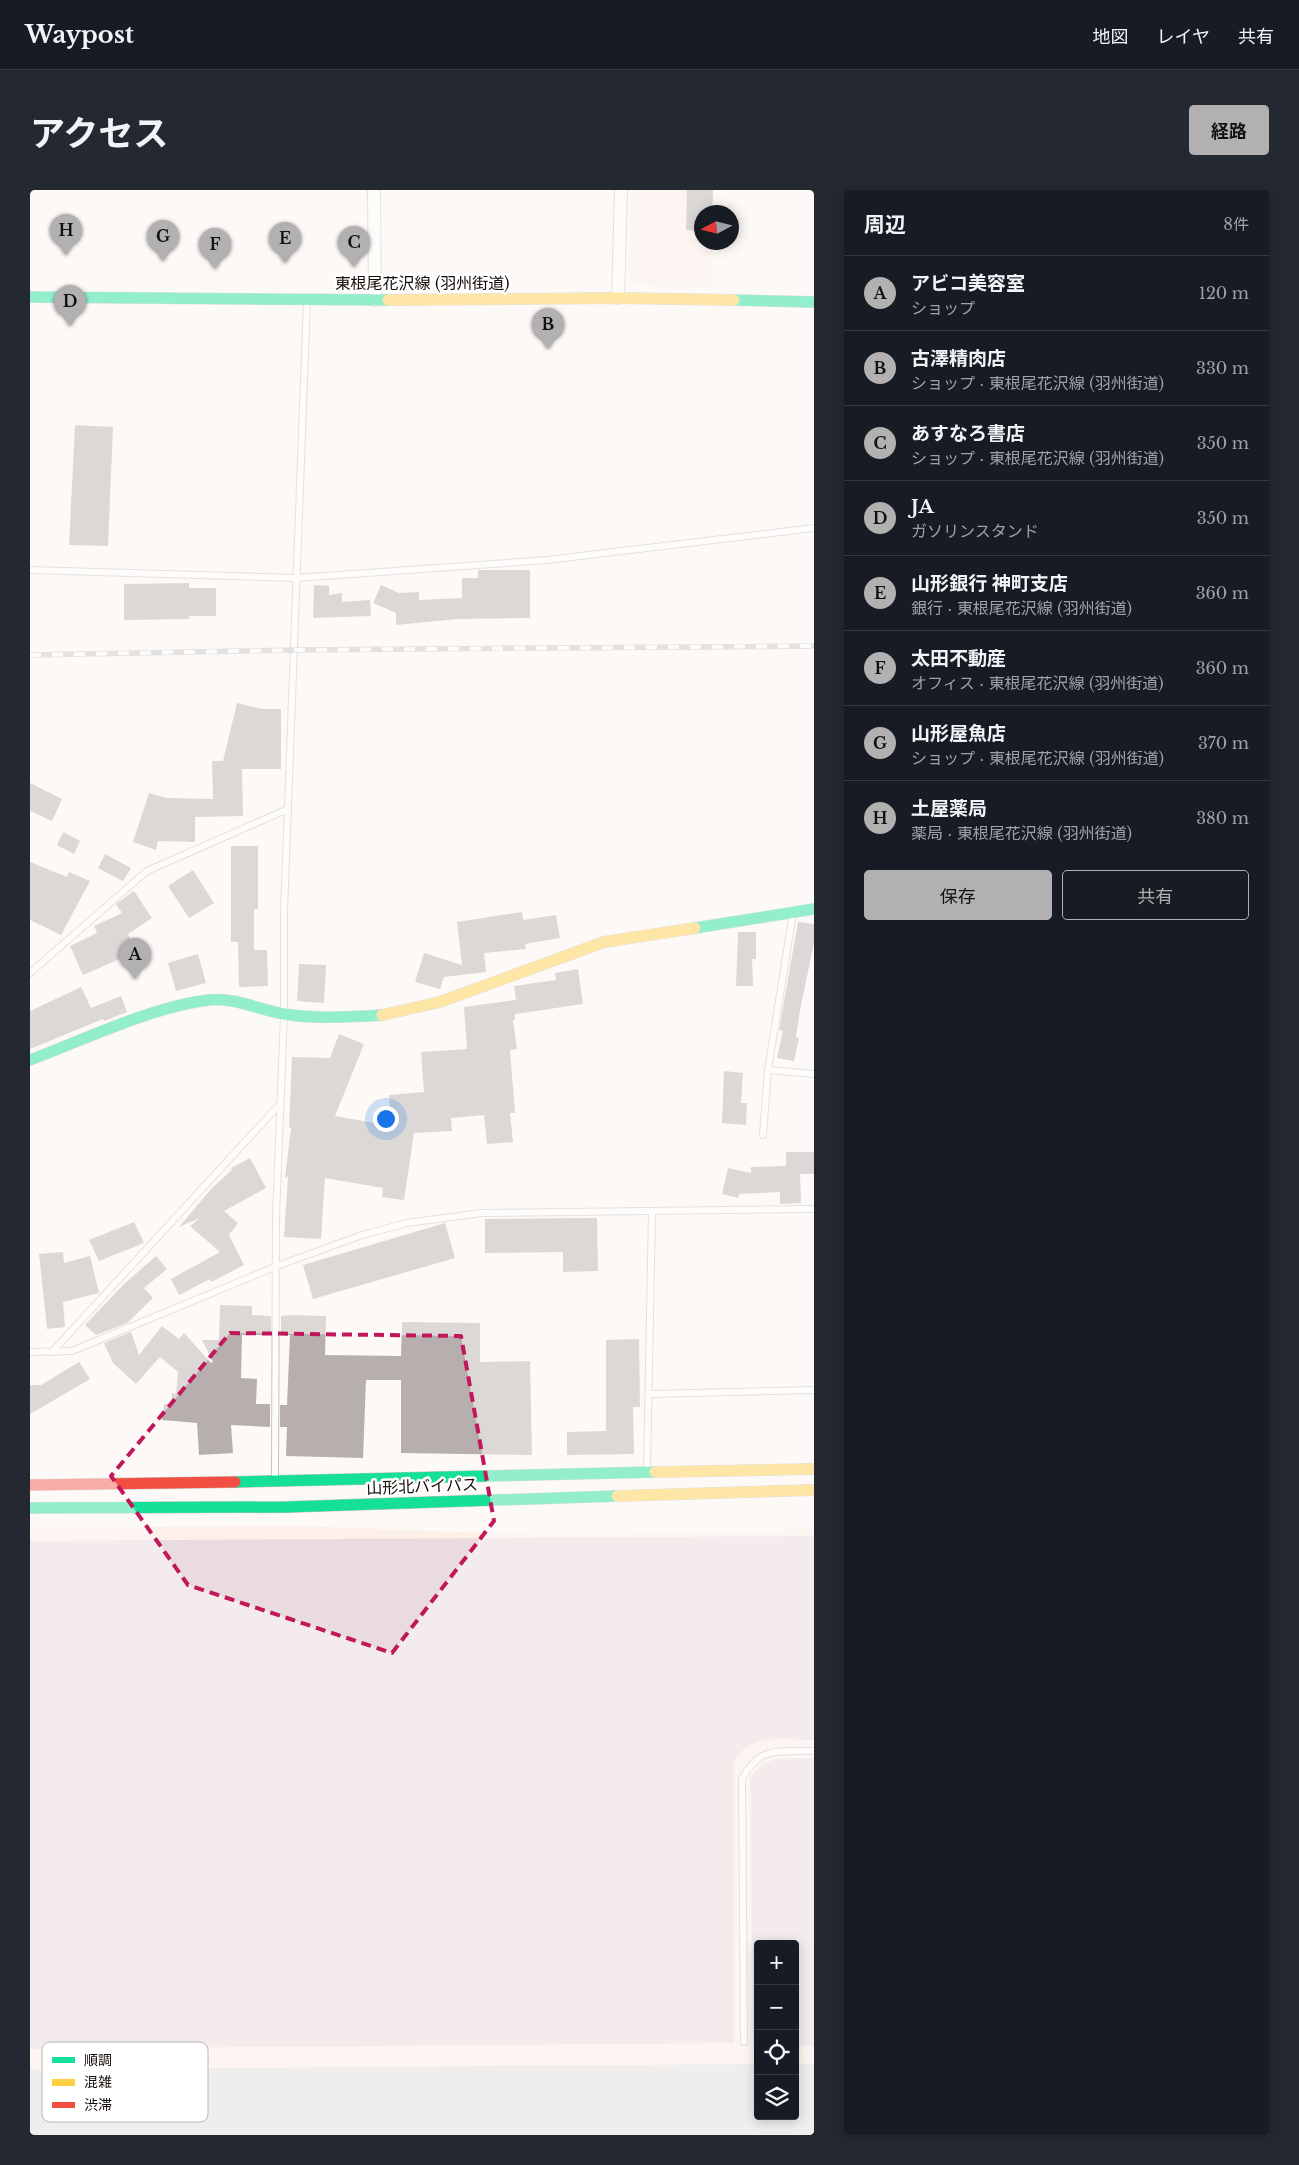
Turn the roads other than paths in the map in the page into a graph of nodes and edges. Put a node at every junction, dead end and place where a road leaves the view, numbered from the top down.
1 (374, 190) edge
2 (621, 190) edge
3 (30, 297) edge
4 (618, 298) junction
5 (308, 299) junction
6 (376, 300) junction
7 (814, 302) edge
8 (814, 528) edge
9 (30, 570) edge
10 (296, 578) junction
11 (288, 809) junction
12 (814, 909) edge
13 (794, 912) junction
14 (30, 973) edge
15 (284, 1014) junction
16 (30, 1060) edge
17 (768, 1070) junction
18 (814, 1074) edge
19 (279, 1105) junction
20 (762, 1135) dead end
21 (814, 1209) edge
22 (652, 1211) junction
23 (277, 1266) junction
24 (30, 1352) edge
25 (52, 1352) junction
26 (814, 1390) edge
27 (649, 1394) junction
28 (814, 1469) edge
29 (647, 1473) junction
30 (275, 1480) junction
31 (30, 1485) edge
32 (814, 1490) edge
33 (30, 1508) edge
34 (814, 1751) edge
35 (744, 2042) dead end

1 - 6 street
2 - 4 street
3 - 5 main road, 東根尾花沢線 (羽州街道)
4 - 6 main road, 東根尾花沢線 (羽州街道)
4 - 7 main road, 東根尾花沢線 (羽州街道)
5 - 6 main road, 東根尾花沢線 (羽州街道)
5 - 10 lane
8 - 10 lane
9 - 10 lane
10 - 11 lane
11 - 14 lane
11 - 15 lane
12 - 13 main road
13 - 15 main road
13 - 17 lane
15 - 16 main road
15 - 19 lane
17 - 18 lane
17 - 20 lane
19 - 23 lane
19 - 25 lane
21 - 22 lane
22 - 23 lane
22 - 27 lane
23 - 25 lane
23 - 30 lane
24 - 25 lane
26 - 27 lane
27 - 29 lane
28 - 29 main road, 山形北バイパス
29 - 30 main road, 山形北バイパス
30 - 31 main road, 山形北バイパス
32 - 33 main road, 山形北バイパス
34 - 35 lane

